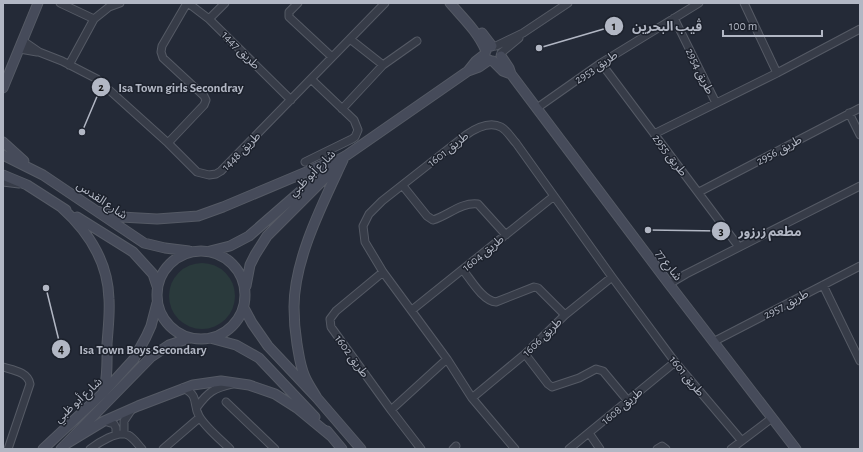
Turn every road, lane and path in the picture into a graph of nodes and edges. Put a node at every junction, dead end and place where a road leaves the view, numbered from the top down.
1 (38, 3) edge
2 (60, 3) edge
3 (120, 3) edge
4 (187, 3) edge
5 (225, 3) edge
6 (298, 3) edge
7 (385, 3) edge
8 (450, 3) edge
9 (458, 3) edge
10 (568, 3) edge
11 (699, 3) edge
12 (744, 3) edge
13 (674, 18) junction
14 (94, 19) junction
15 (209, 19) junction
16 (860, 29) edge
17 (350, 39) junction
18 (417, 41) dead end
19 (22, 45) junction
20 (493, 53) junction
21 (332, 57) junction
22 (601, 63) junction
23 (69, 65) junction
24 (383, 65) junction
25 (777, 73) junction
26 (311, 79) junction
27 (3, 88) edge
28 (291, 100) junction
29 (716, 103) junction
30 (536, 108) junction
31 (860, 108) edge
32 (342, 109) junction
33 (849, 113) junction
34 (654, 134) junction
35 (860, 135) edge
36 (3, 142) edge
37 (168, 143) junction
38 (3, 155) edge
39 (344, 158) junction
40 (305, 162) dead end
41 (3, 174) edge
42 (43, 175) junction
43 (3, 182) edge
44 (27, 185) junction
45 (403, 186) junction
46 (860, 186) edge
47 (699, 192) junction
48 (554, 196) junction
49 (61, 207) junction
50 (97, 211) junction
51 (506, 235) junction
52 (739, 247) junction
53 (192, 251) junction
54 (210, 251) junction
55 (860, 266) edge
56 (463, 270) junction
57 (383, 272) junction
58 (612, 277) junction
59 (669, 284) junction
60 (823, 285) junction
61 (157, 286) junction
62 (245, 288) junction
63 (157, 302) junction
64 (244, 308) junction
65 (412, 310) junction
66 (565, 315) junction
67 (190, 338) junction
68 (210, 338) junction
69 (713, 342) junction
70 (525, 354) junction
71 (447, 359) junction
72 (860, 361) edge
73 (675, 362) junction
74 (3, 367) edge
75 (236, 382) junction
76 (183, 388) junction
77 (103, 393) junction
78 (317, 398) junction
79 (472, 398) junction
80 (628, 401) junction
81 (226, 402) dead end
82 (197, 407) junction
83 (132, 408) junction
84 (391, 410) junction
85 (199, 418) junction
86 (772, 418) junction
87 (104, 421) junction
88 (589, 433) junction
89 (124, 434) junction
90 (116, 435) junction
91 (331, 436) junction
92 (741, 440) junction
93 (64, 447) edge
94 (512, 448) edge
95 (8, 449) edge
96 (43, 449) edge
97 (90, 449) edge
98 (142, 449) edge
99 (162, 449) edge
100 (230, 449) edge
101 (275, 449) edge
102 (342, 449) edge
103 (361, 449) edge
104 (421, 449) edge
105 (569, 449) edge
106 (600, 449) edge
107 (657, 449) edge
108 (666, 449) edge
109 (731, 449) edge
110 (796, 449) edge

1 - 19 main road
2 - 14 street
3 - 14 street
4 - 15 street, طريق 1447
4 - 37 street
5 - 15 street
6 - 21 street
7 - 17 street, طريق 1448
8 - 20 main road, شارع 77
9 - 20 main road, شارع 77
10 - 20 street, شارع أبو ظبي
11 - 13 street, طريق 2953
12 - 25 street
13 - 22 street, طريق 2953
13 - 29 street, طريق 2954
14 - 23 street
15 - 28 street, طريق 1447
16 - 25 street, طريق 2954
17 - 21 street, طريق 1448
17 - 24 street
18 - 24 street
19 - 23 street, طريق 1448
19 - 27 main road
20 - 30 main road, شارع 77
20 - 39 main road, شارع أبو ظبي
21 - 26 street, طريق 1448
22 - 30 street, طريق 2953
22 - 34 street, طريق 2955
23 - 37 street, طريق 1448
24 - 32 street
25 - 29 street, طريق 2954
26 - 28 street, طريق 1448
26 - 32 street
28 - 37 street, طريق 1448
29 - 34 street, طريق 2954
30 - 59 main road, شارع 77
31 - 33 street, طريق 2956
32 - 40 street
33 - 35 street
33 - 47 street, طريق 2956
34 - 47 street, طريق 2955
36 - 42 main road
38 - 42 main road, شارع القدس
39 - 50 main road
39 - 54 main road, شارع أبو ظبي
39 - 62 main road, شارع أبو ظبي
39 - 78 main road
41 - 44 main road
42 - 50 main road, شارع القدس
43 - 44 street
44 - 49 main road
45 - 48 street, طريق 1601
45 - 51 street
45 - 57 street, طريق 1601
46 - 52 street
47 - 52 street, طريق 2955
48 - 51 street, طريق 1604
48 - 58 street, طريق 1601
49 - 61 main road
49 - 77 main road
50 - 53 main road, شارع القدس
51 - 56 street, طريق 1604
52 - 59 street
53 - 54 main road
53 - 61 main road
54 - 62 main road
55 - 60 street, طريق 2957
56 - 65 street, طريق 1604
56 - 66 street
57 - 65 street, طريق 1601
57 - 84 street, طريق 1602
58 - 66 street, طريق 1606
58 - 73 street, طريق 1601
59 - 69 main road, شارع 77
60 - 69 street, طريق 2957
60 - 72 street
61 - 63 main road
62 - 64 main road
63 - 67 main road
63 - 77 main road, شارع أبو ظبي
64 - 68 main road
64 - 78 main road
65 - 71 street, طريق 1601
66 - 70 street, طريق 1606
67 - 68 main road
67 - 93 main road, شارع أبو ظبي
68 - 91 main road
69 - 86 main road, شارع 77
70 - 79 street, طريق 1606
70 - 80 street
71 - 79 street, طريق 1601
71 - 84 street
73 - 80 street, طريق 1608
73 - 92 street, طريق 1601
74 - 95 street
75 - 76 main road
75 - 82 street
75 - 91 main road
76 - 82 street
76 - 83 main road
77 - 96 main road, شارع أبو ظبي
78 - 103 main road
79 - 94 street, طريق 1601
80 - 88 street, طريق 1608
81 - 101 street
82 - 85 street
83 - 87 main road
83 - 89 street
84 - 104 street, طريق 1602
85 - 99 street
85 - 100 street
86 - 92 street
86 - 110 main road, شارع 77
87 - 90 street
87 - 93 main road
88 - 105 street, طريق 1608
88 - 106 street
89 - 90 street
89 - 98 street
90 - 97 street
91 - 102 main road
92 - 109 street
107 - 108 street

